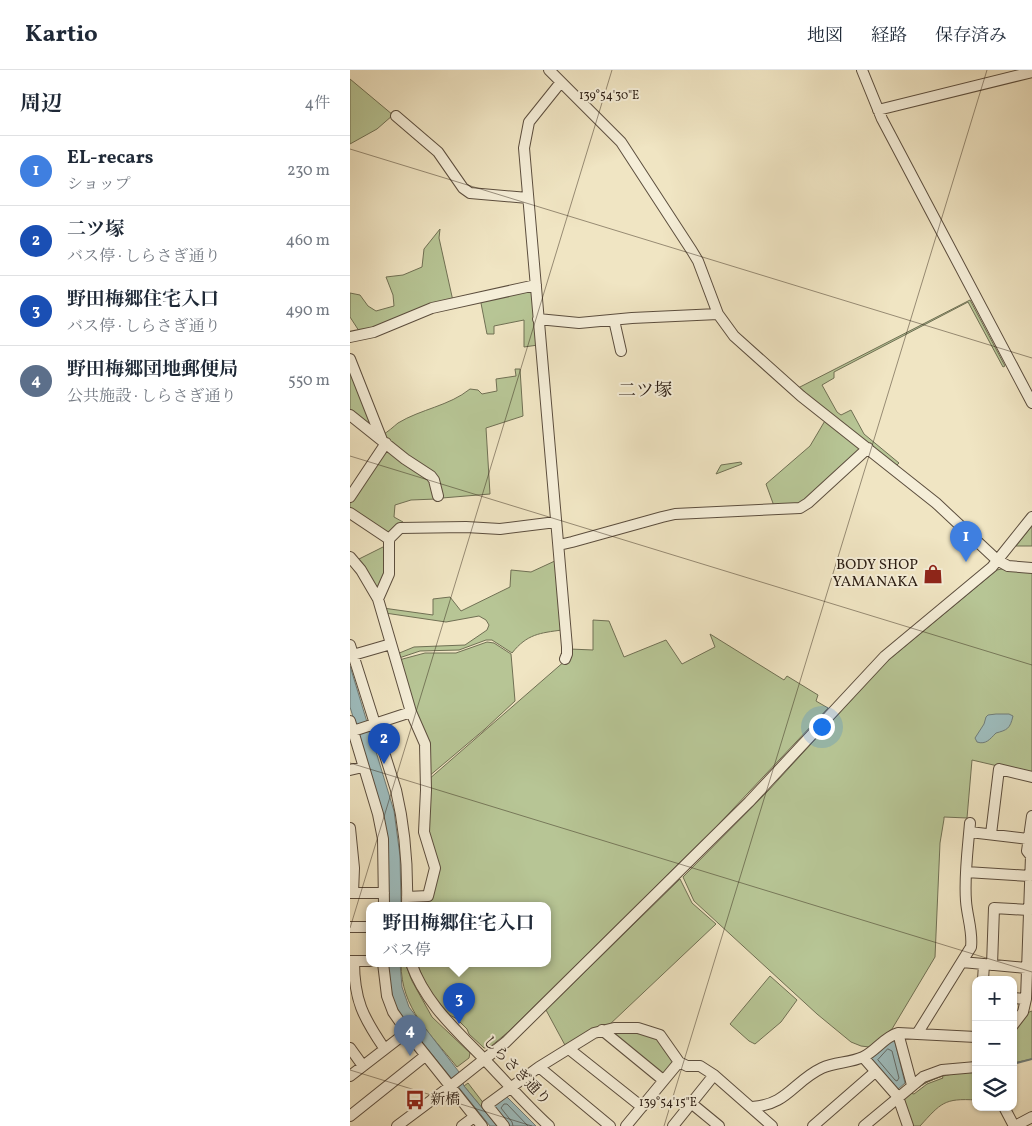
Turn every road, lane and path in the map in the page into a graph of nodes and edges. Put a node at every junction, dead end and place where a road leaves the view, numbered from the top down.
1 (549, 70) edge
2 (862, 70) edge
3 (1032, 72) edge
4 (1010, 74) edge
5 (561, 82) junction
6 (878, 110) junction
7 (396, 116) dead end
8 (528, 198) junction
9 (536, 285) junction
10 (718, 314) junction
11 (538, 319) junction
12 (614, 320) junction
13 (350, 337) edge
14 (621, 351) dead end
15 (350, 359) edge
16 (1032, 403) edge
17 (350, 415) edge
18 (384, 442) junction
19 (868, 448) junction
20 (438, 496) dead end
21 (350, 497) edge
22 (350, 514) edge
23 (1032, 517) edge
24 (556, 522) junction
25 (389, 539) junction
26 (559, 544) junction
27 (350, 557) edge
28 (998, 560) junction
29 (1032, 568) edge
30 (378, 599) junction
31 (391, 644) junction
32 (352, 650) edge
33 (564, 659) dead end
34 (411, 712) junction
35 (373, 724) junction
36 (352, 728) edge
37 (364, 766) junction
38 (350, 770) edge
39 (1032, 777) edge
40 (1032, 816) edge
41 (350, 828) edge
42 (991, 834) junction
43 (1028, 839) junction
44 (966, 872) junction
45 (1030, 876) junction
46 (352, 893) edge
47 (384, 893) junction
48 (407, 901) edge
49 (384, 902) edge
50 (1029, 910) junction
51 (350, 927) edge
52 (366, 927) edge
53 (352, 961) edge
54 (366, 961) edge
55 (962, 962) junction
56 (988, 964) junction
57 (383, 967) edge
58 (412, 967) edge
59 (1026, 968) junction
60 (984, 976) edge
61 (1017, 998) edge
62 (1026, 999) junction
63 (1016, 1021) edge
64 (602, 1030) junction
65 (407, 1032) junction
66 (898, 1033) junction
67 (917, 1034) junction
68 (972, 1037) edge
69 (350, 1048) edge
70 (384, 1048) junction
71 (569, 1049) junction
72 (425, 1056) junction
73 (864, 1057) junction
74 (485, 1059) junction
75 (679, 1062) junction
76 (362, 1066) junction
77 (539, 1067) junction
78 (972, 1068) edge
79 (875, 1072) junction
80 (714, 1075) junction
81 (350, 1076) edge
82 (663, 1080) junction
83 (912, 1085) junction
84 (451, 1086) junction
85 (511, 1088) junction
86 (898, 1098) junction
87 (691, 1103) junction
88 (642, 1107) junction
89 (752, 1107) junction
90 (1006, 1111) edge
91 (350, 1116) edge
92 (474, 1116) junction
93 (1032, 1117) edge
94 (397, 1126) edge
95 (462, 1126) edge
96 (482, 1126) edge
97 (504, 1126) edge
98 (549, 1126) edge
99 (610, 1126) edge
100 (626, 1126) edge
101 (673, 1126) edge
102 (719, 1126) edge
103 (772, 1126) edge
104 (813, 1126) edge
105 (864, 1126) edge
106 (908, 1126) edge
107 (1014, 1126) edge

1 - 5 street
2 - 6 street
3 - 4 street
4 - 6 street
5 - 8 street
5 - 10 street
6 - 16 street
7 - 8 street
8 - 9 street
9 - 11 street
9 - 13 street
10 - 12 street
10 - 19 street
11 - 12 street
11 - 24 street
12 - 14 street
15 - 18 street
17 - 18 street
18 - 20 street
18 - 21 street
19 - 26 street
19 - 28 street
22 - 25 street
23 - 28 street
24 - 25 street
24 - 26 street
25 - 30 street
26 - 33 street
27 - 30 street
28 - 29 street
28 - 74 street
30 - 31 street
31 - 32 street
31 - 34 street
32 - 35 street
34 - 35 street
34 - 48 street
35 - 36 street
35 - 48 street
36 - 37 street
37 - 38 street
37 - 47 street
39 - 42 street
40 - 43 street
41 - 46 street
42 - 43 street
42 - 44 street
43 - 45 street
44 - 45 street
44 - 55 street
45 - 50 street
46 - 47 street
47 - 49 street
50 - 56 street
50 - 59 street
51 - 52 street
53 - 54 street
53 - 70 street
55 - 56 street
55 - 67 street
56 - 59 street
56 - 60 street
57 - 65 street
58 - 74 street, しらさぎ通り
59 - 62 street
61 - 62 street
62 - 63 street
64 - 71 street
64 - 75 street
64 - 82 street
65 - 70 street
65 - 72 street
66 - 67 street
66 - 73 street
66 - 83 street
67 - 68 street
69 - 76 street
70 - 76 street
71 - 77 street
71 - 88 street
72 - 84 street
72 - 91 street
73 - 79 street
73 - 89 street
74 - 84 street
74 - 85 street, しらさぎ通り
75 - 80 street
75 - 82 street
76 - 81 street
77 - 85 street
77 - 99 street
78 - 83 street
79 - 86 street
79 - 104 street
80 - 87 street
80 - 89 street
82 - 88 street
83 - 86 street
84 - 92 street
84 - 94 street
85 - 97 street
85 - 98 street, しらさぎ通り
86 - 105 street
86 - 106 street
87 - 101 street
87 - 102 street
88 - 100 street
89 - 103 street
90 - 107 street
92 - 95 street
92 - 96 street
93 - 107 street

